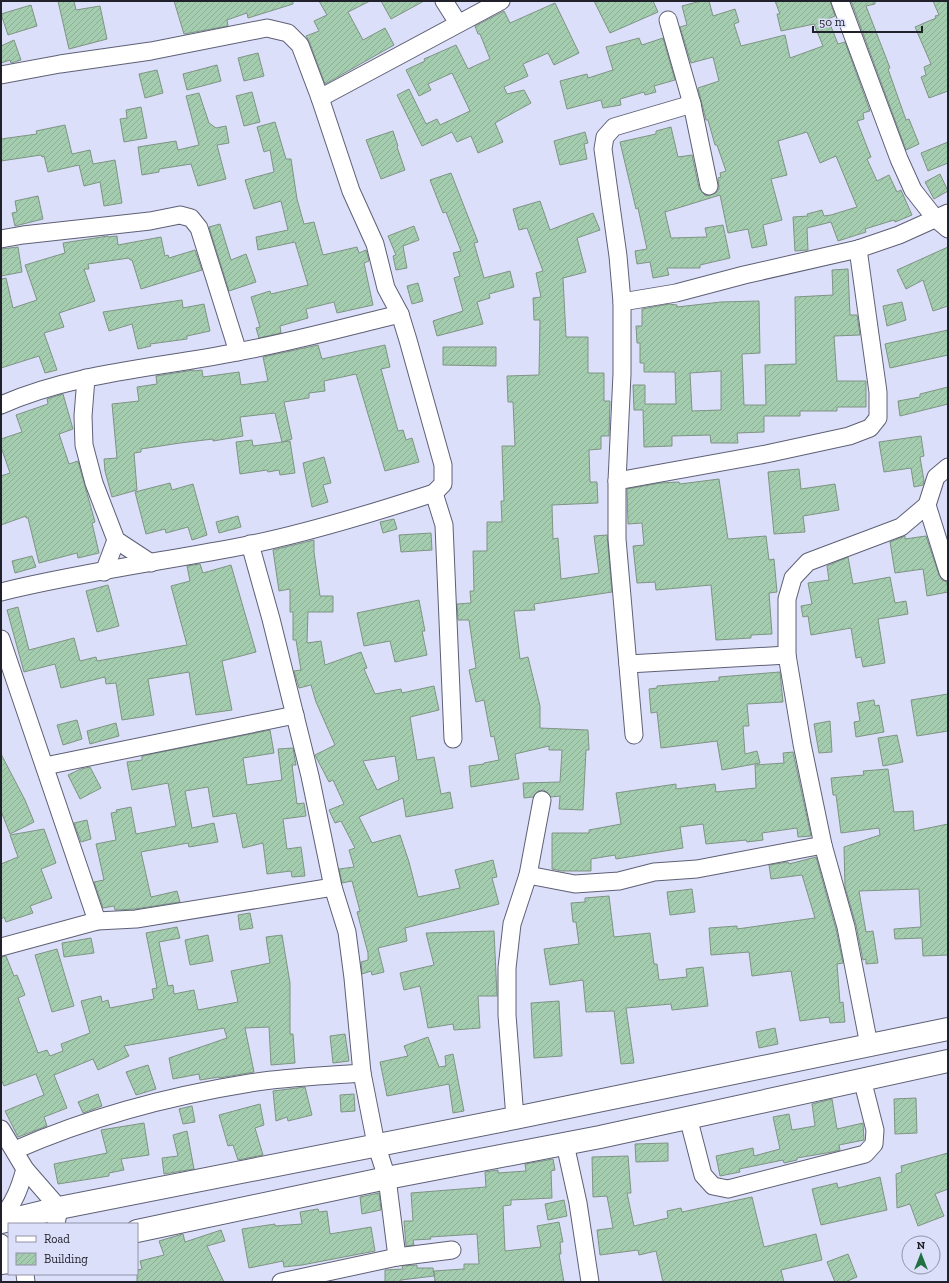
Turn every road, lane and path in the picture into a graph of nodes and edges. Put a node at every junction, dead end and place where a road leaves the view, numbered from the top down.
1 (444, 1) edge
2 (501, 1) edge
3 (840, 1) edge
4 (668, 20) dead end
5 (458, 23) junction
6 (1, 75) edge
7 (320, 98) junction
8 (692, 104) junction
9 (709, 186) dead end
10 (942, 215) edge
11 (948, 229) edge
12 (1, 240) edge
13 (858, 249) junction
14 (622, 302) junction
15 (400, 314) junction
16 (238, 352) junction
17 (86, 378) junction
18 (1, 405) edge
19 (948, 467) edge
20 (617, 480) junction
21 (434, 493) junction
22 (927, 505) junction
23 (116, 540) junction
24 (250, 544) junction
25 (151, 563) junction
26 (104, 572) junction
27 (948, 572) edge
28 (1, 592) edge
29 (1, 639) edge
30 (787, 655) junction
31 (628, 664) junction
32 (295, 715) junction
33 (634, 736) dead end
34 (453, 739) dead end
35 (45, 766) junction
36 (542, 800) dead end
37 (823, 846) junction
38 (528, 875) junction
39 (333, 887) junction
40 (97, 921) junction
41 (1, 947) edge
42 (948, 1029) edge
43 (869, 1045) junction
44 (948, 1061) edge
45 (362, 1073) junction
46 (862, 1079) junction
47 (688, 1117) junction
48 (515, 1118) junction
49 (1, 1129) edge
50 (376, 1144) junction
51 (565, 1144) junction
52 (15, 1150) junction
53 (25, 1169) junction
54 (387, 1178) junction
55 (58, 1216) edge
56 (1, 1218) edge
57 (1, 1222) edge
58 (138, 1231) edge
59 (1, 1243) edge
60 (452, 1250) dead end
61 (8, 1253) edge
62 (397, 1257) junction
63 (281, 1282) edge
64 (590, 1282) edge

1 - 5 street
2 - 5 street
3 - 10 street
4 - 8 street
5 - 7 street
6 - 7 street
7 - 15 street
8 - 9 street
8 - 14 street
10 - 11 street
10 - 13 street
12 - 16 street
13 - 14 street
13 - 20 street
14 - 20 street
15 - 16 street
15 - 21 street
16 - 17 street
17 - 18 street
17 - 23 street
19 - 22 street
20 - 31 street
21 - 24 street
21 - 34 street
22 - 27 street
22 - 30 street
23 - 25 street
23 - 26 street
24 - 25 street
24 - 32 street
25 - 26 street
26 - 28 street
29 - 35 street
30 - 31 street
30 - 37 street
31 - 33 street
32 - 35 street
32 - 39 street
35 - 40 street
36 - 38 street
37 - 38 street
37 - 43 street
38 - 48 street
39 - 40 street
39 - 45 street
40 - 41 street
42 - 43 street
43 - 48 street
44 - 46 street
45 - 50 street
45 - 52 street
46 - 47 street
46 - 47 street
47 - 51 street
48 - 50 street
49 - 52 street
50 - 54 street
50 - 55 street
51 - 54 street
51 - 64 street
52 - 53 street
53 - 55 street
53 - 56 street
54 - 58 street
54 - 62 street
55 - 57 street
59 - 61 street
60 - 62 street
62 - 63 street

